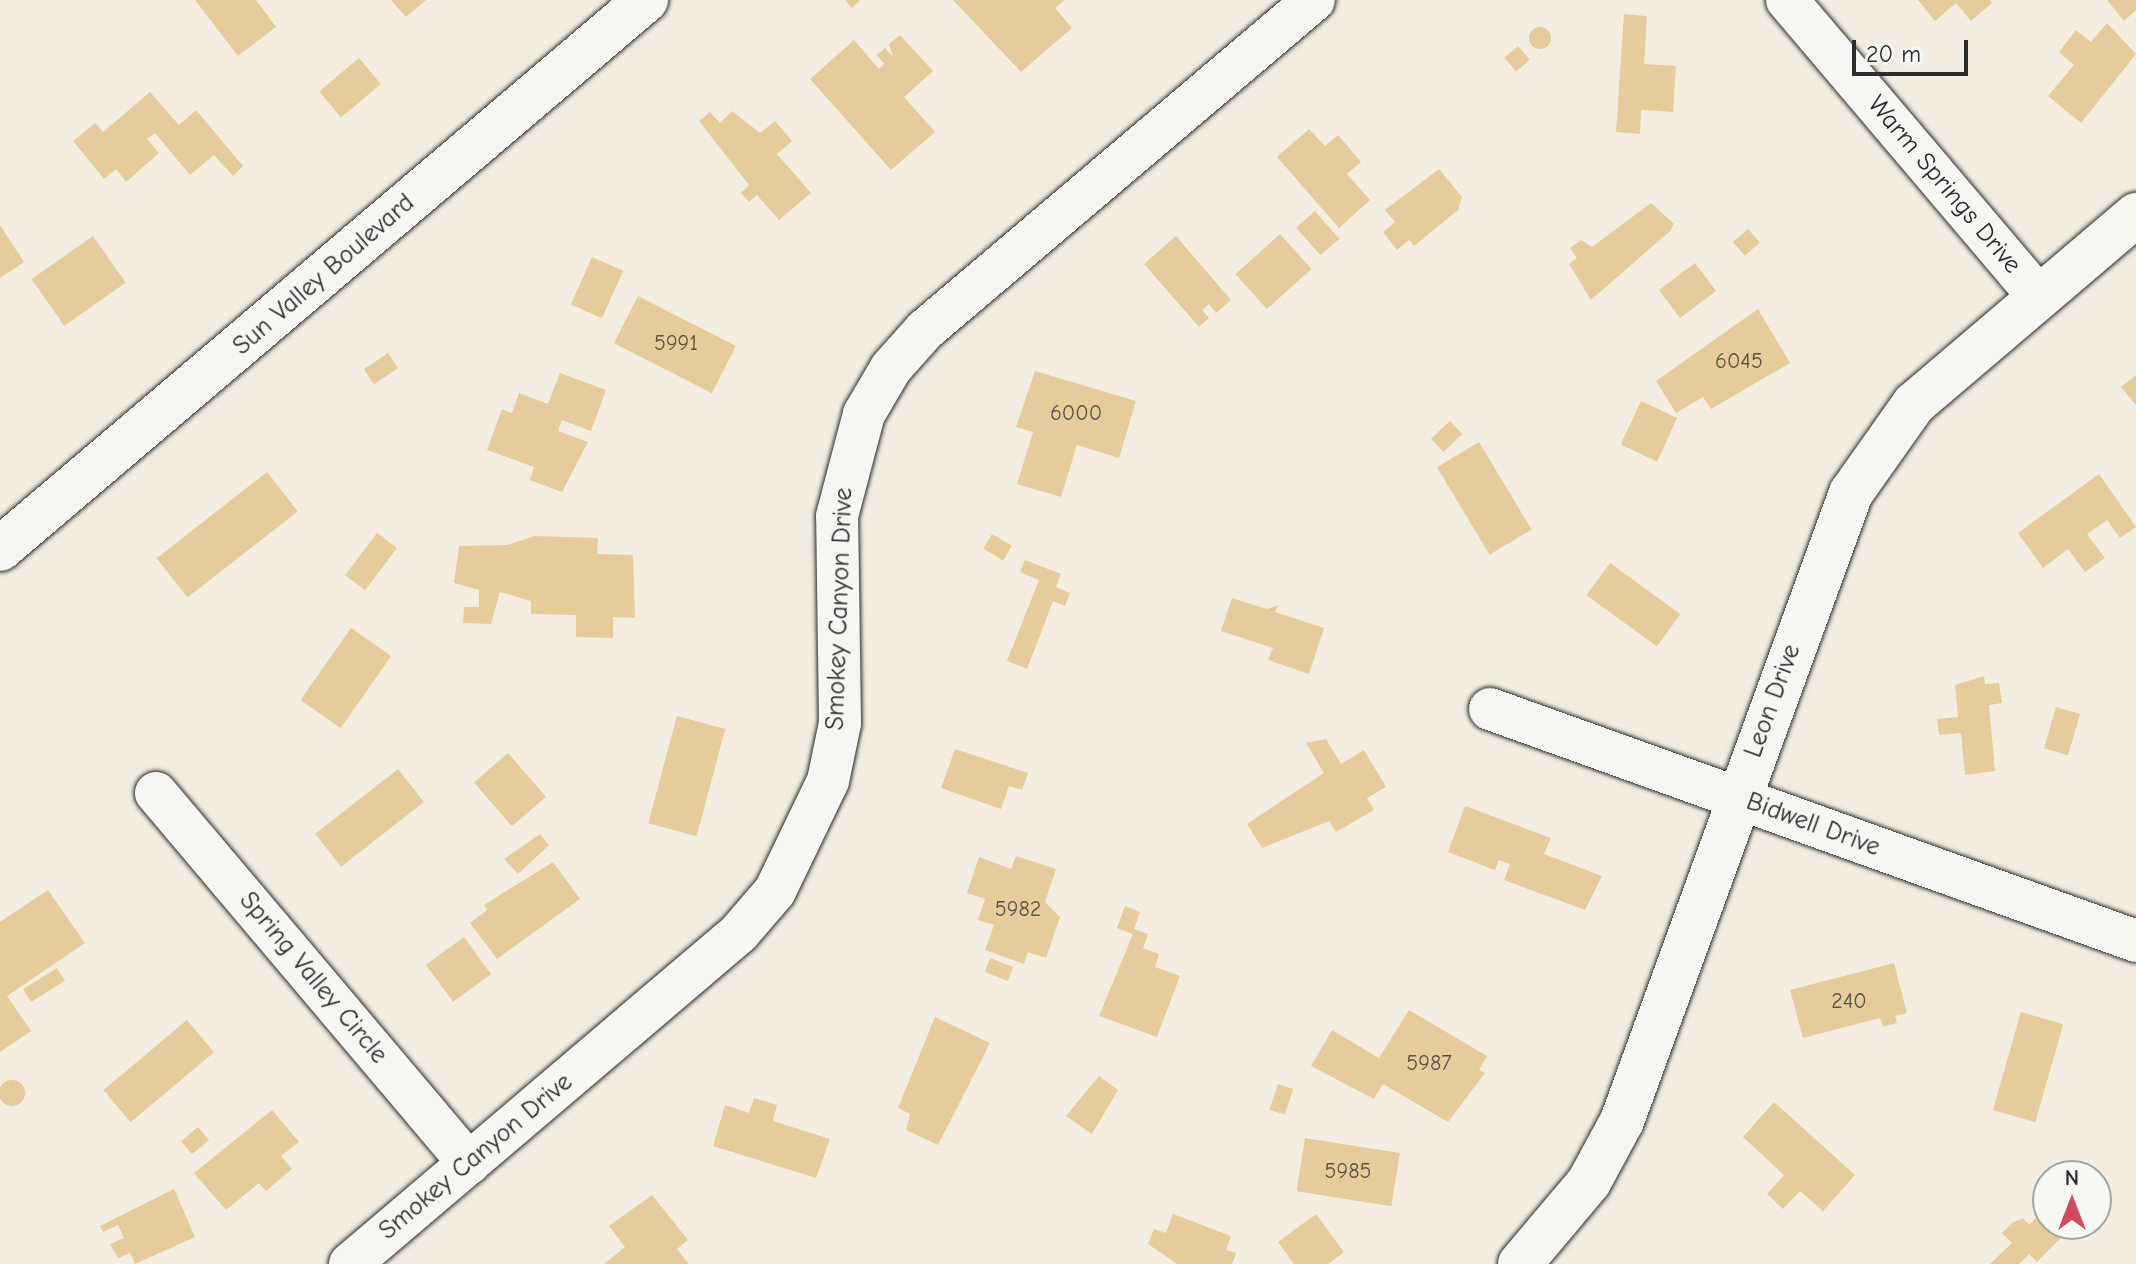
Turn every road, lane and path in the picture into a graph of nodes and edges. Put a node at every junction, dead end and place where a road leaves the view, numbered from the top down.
1 (646, 0) edge
2 (1314, 0) edge
3 (1787, 0) edge
4 (2136, 215) edge
5 (2039, 297) junction
6 (0, 549) edge
7 (1490, 709) dead end
8 (156, 793) dead end
9 (1739, 798) junction
10 (2136, 941) edge
11 (469, 1163) junction
12 (350, 1264) edge
13 (1520, 1264) edge

1 - 6 street, Sun Valley Boulevard
2 - 11 street, Smokey Canyon Drive
3 - 5 street, Warm Springs Drive
4 - 5 street, Leon Drive
5 - 9 street, Leon Drive
7 - 9 street, Bidwell Drive
8 - 11 street, Spring Valley Circle
9 - 10 street, Bidwell Drive
9 - 13 street, Leon Drive
11 - 12 street, Smokey Canyon Drive

